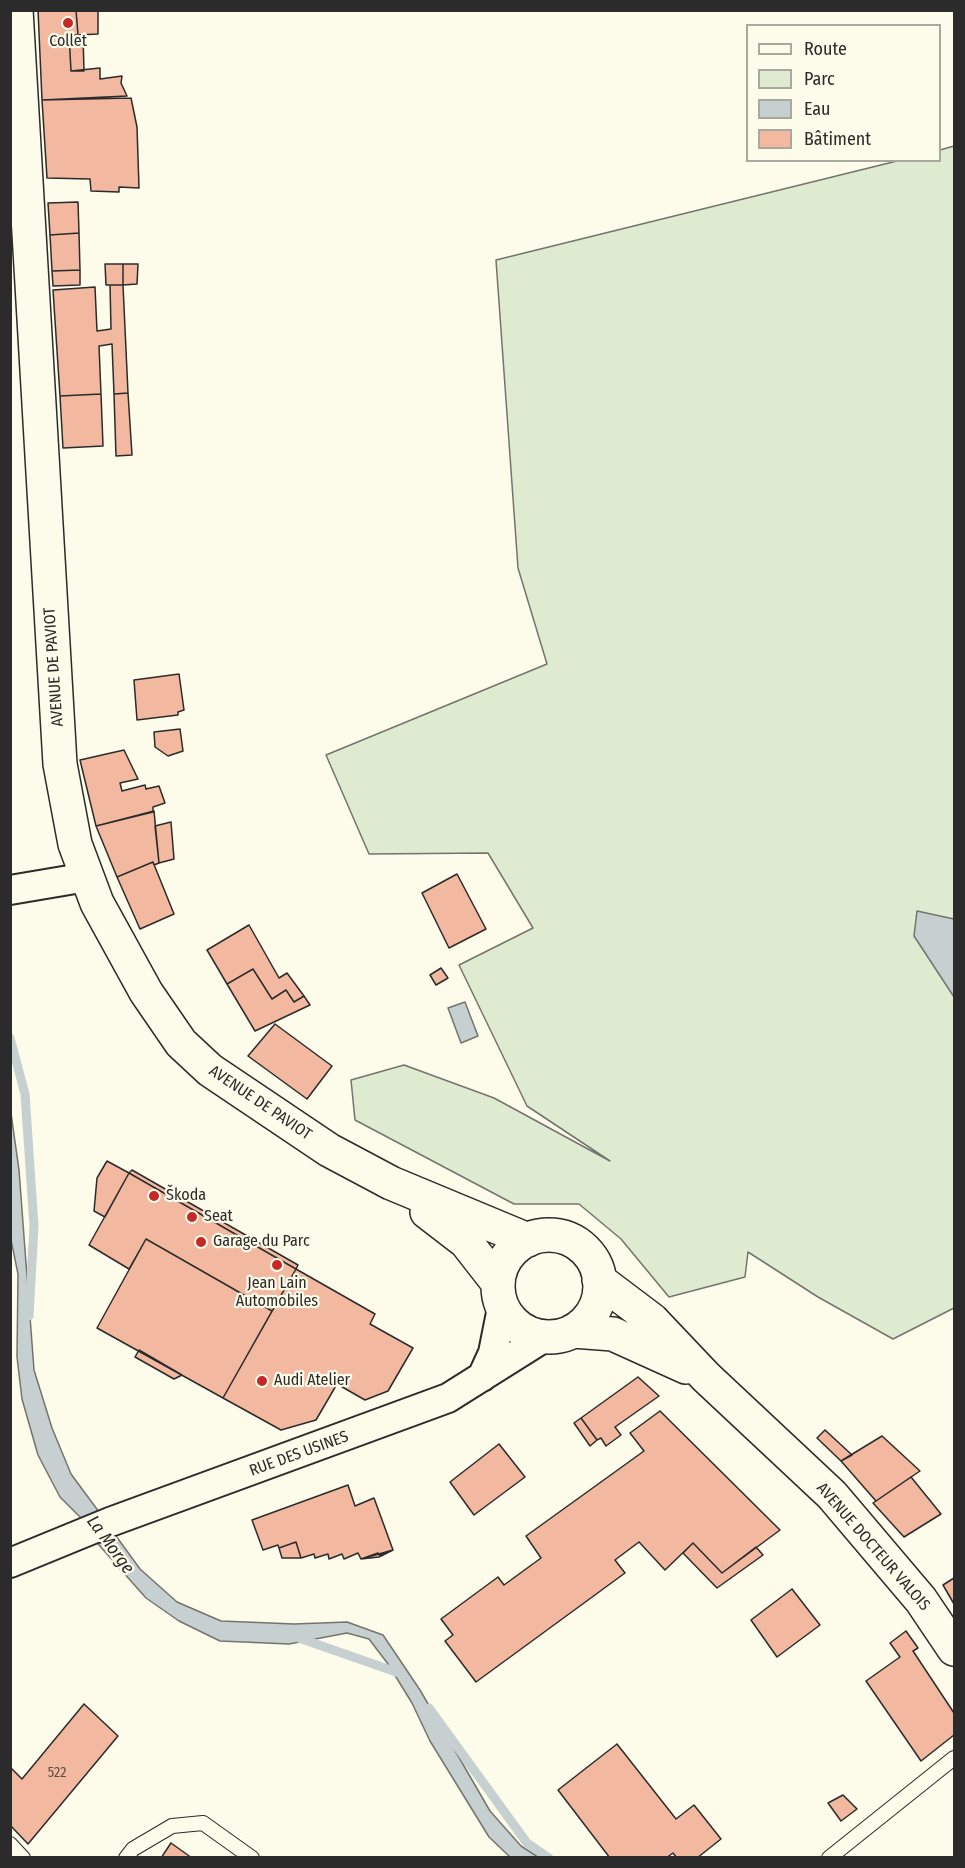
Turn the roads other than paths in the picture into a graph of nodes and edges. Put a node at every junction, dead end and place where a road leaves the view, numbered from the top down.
1 (16, 10) edge
2 (87, 877) junction
3 (10, 890) edge
4 (391, 1183) junction
5 (528, 1240) junction
6 (599, 1280) junction
7 (500, 1296) junction
8 (559, 1334) junction
9 (482, 1377) junction
10 (706, 1377) junction
11 (10, 1563) edge
12 (954, 1649) edge
13 (954, 1758) edge
14 (10, 1844) edge
15 (23, 1857) edge
16 (126, 1857) edge
17 (252, 1857) edge
18 (829, 1857) edge

1 - 2 main road, AVENUE DE PAVIOT
2 - 3 street
2 - 4 main road, AVENUE DE PAVIOT
4 - 5 main road, AVENUE DE PAVIOT
4 - 7 main road, AVENUE DE PAVIOT
5 - 6 main road
5 - 7 main road
6 - 8 main road
6 - 10 main road, AVENUE DOCTEUR VALOIS
7 - 8 main road
7 - 9 street
8 - 9 street, RUE DES USINES
8 - 10 main road, AVENUE DOCTEUR VALOIS
9 - 11 street, RUE DES USINES
10 - 12 main road, AVENUE DOCTEUR VALOIS
13 - 18 lane
14 - 15 lane
16 - 17 lane

